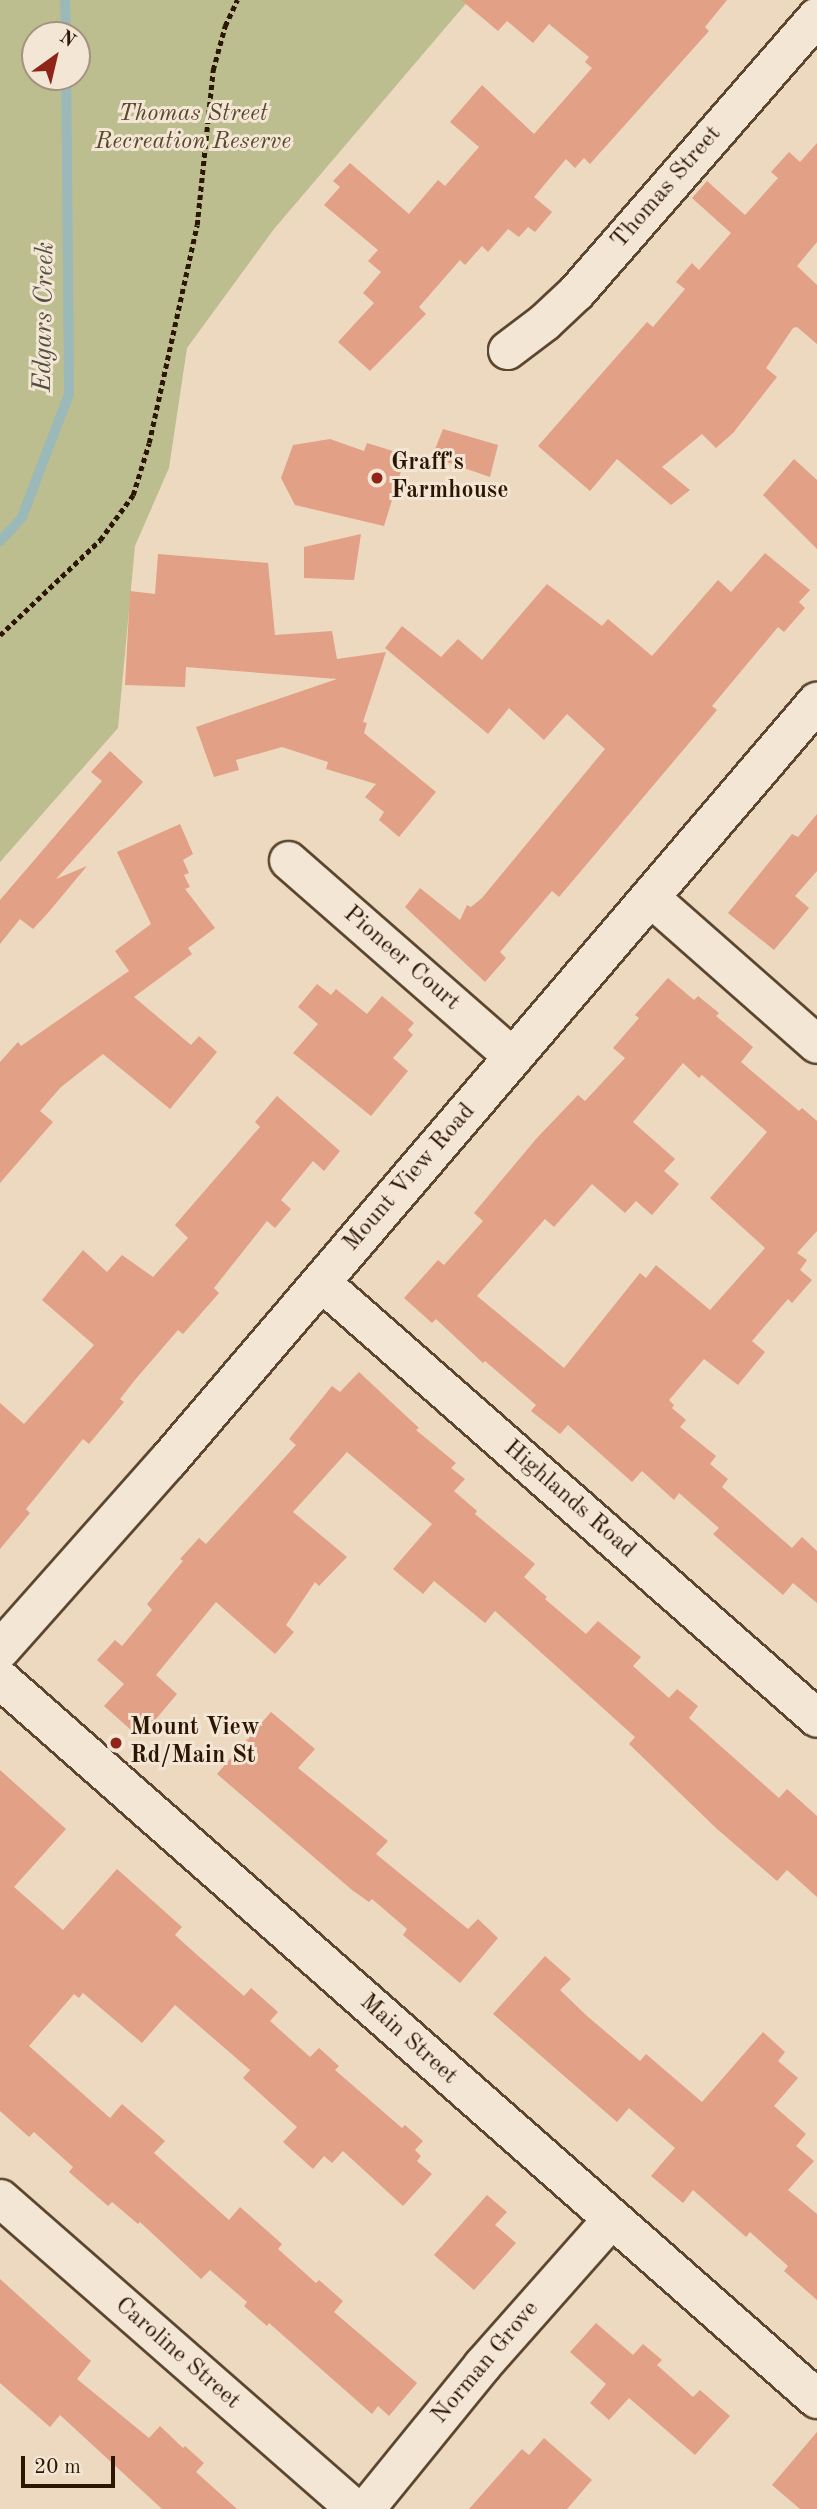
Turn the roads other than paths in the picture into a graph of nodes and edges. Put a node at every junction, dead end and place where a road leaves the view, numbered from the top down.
1 (817, 16) edge
2 (507, 350) dead end
3 (817, 702) edge
4 (288, 860) dead end
5 (650, 897) junction
6 (817, 1044) edge
7 (513, 1057) junction
8 (321, 1282) junction
9 (0, 1650) edge
10 (0, 1679) edge
11 (817, 1718) edge
12 (0, 2198) edge
13 (611, 2220) junction
14 (817, 2399) edge
15 (355, 2509) edge
16 (365, 2509) edge

1 - 2 street, Thomas Street
3 - 5 street, Mount View Road
4 - 7 street, Pioneer Court
5 - 6 street
5 - 7 street, Mount View Road
7 - 8 street, Mount View Road
8 - 9 street, Mount View Road
8 - 11 street, Highlands Road
10 - 13 street, Main Street
12 - 15 street, Caroline Street
13 - 14 street, Main Street
13 - 16 street, Norman Grove

